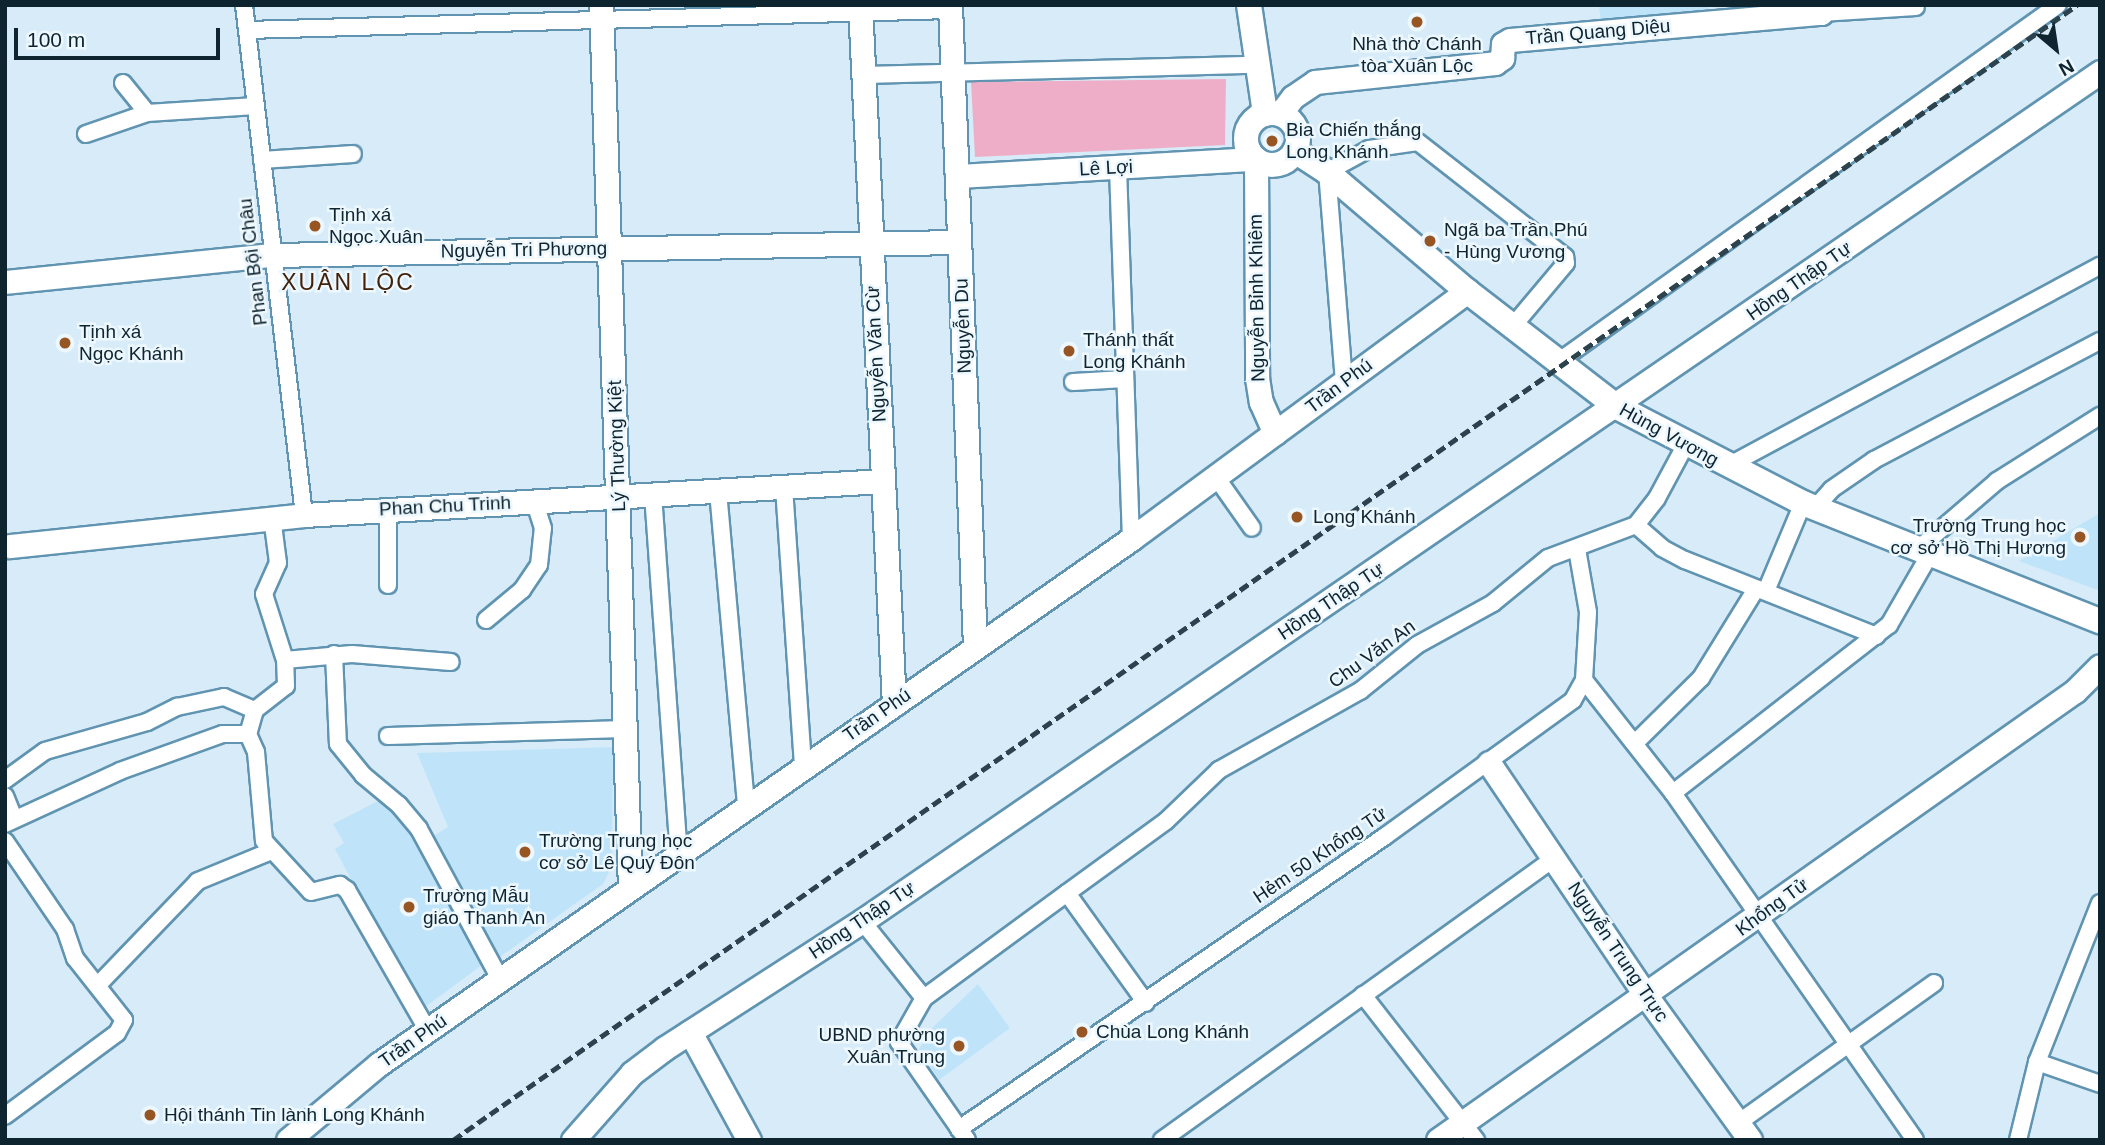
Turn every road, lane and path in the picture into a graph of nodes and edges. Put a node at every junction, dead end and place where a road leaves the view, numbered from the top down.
1 (244, 5) edge
2 (1249, 5) edge
3 (2058, 5) edge
4 (1916, 7) edge
5 (950, 8) edge
6 (860, 9) edge
7 (1821, 9) edge
8 (602, 13) edge
9 (247, 30) junction
10 (1256, 65) junction
11 (2100, 72) edge
12 (953, 73) junction
13 (863, 75) junction
14 (122, 83) dead end
15 (256, 106) junction
16 (147, 113) junction
17 (1272, 114) junction
18 (86, 134) dead end
19 (1295, 151) junction
20 (353, 154) dead end
21 (1256, 159) junction
22 (262, 160) junction
23 (1118, 168) junction
24 (1327, 172) junction
25 (957, 176) junction
26 (959, 242) junction
27 (871, 243) junction
28 (611, 248) junction
29 (273, 255) junction
30 (2100, 266) edge
31 (5, 282) edge
32 (1467, 291) junction
33 (1513, 326) junction
34 (2100, 341) edge
35 (1558, 362) junction
36 (1125, 379) junction
37 (1073, 382) dead end
38 (1344, 382) junction
39 (1617, 407) junction
40 (2100, 415) edge
41 (1275, 433) junction
42 (1686, 444) junction
43 (1726, 467) junction
44 (1216, 477) junction
45 (883, 481) junction
46 (784, 486) junction
47 (718, 491) junction
48 (653, 494) junction
49 (618, 496) junction
50 (534, 501) junction
51 (1809, 506) junction
52 (388, 510) junction
53 (304, 514) junction
54 (272, 517) junction
55 (1636, 525) junction
56 (1252, 528) dead end
57 (1131, 539) junction
58 (7, 545) edge
59 (1577, 549) junction
60 (1924, 552) junction
61 (388, 585) dead end
62 (1761, 590) junction
63 (486, 620) dead end
64 (2100, 621) edge
65 (1877, 636) junction
66 (975, 646) junction
67 (334, 654) junction
68 (285, 660) junction
69 (451, 662) dead end
70 (2100, 666) edge
71 (1584, 680) junction
72 (894, 704) junction
73 (255, 710) junction
74 (625, 729) junction
75 (248, 734) junction
76 (388, 736) dead end
77 (1635, 743) junction
78 (1489, 763) junction
79 (803, 767) junction
80 (5, 780) edge
81 (1673, 793) junction
82 (5, 796) edge
83 (746, 806) junction
84 (10, 821) edge
85 (5, 841) edge
86 (271, 851) junction
87 (679, 853) junction
88 (1555, 858) junction
89 (630, 888) junction
90 (1067, 893) junction
91 (2100, 903) edge
92 (1761, 915) junction
93 (862, 921) junction
94 (500, 979) junction
95 (1934, 983) dead end
96 (98, 985) junction
97 (1363, 995) junction
98 (1647, 997) junction
99 (923, 998) junction
100 (1146, 1003) junction
101 (428, 1031) junction
102 (690, 1032) junction
103 (1850, 1042) junction
104 (2037, 1062) junction
105 (2100, 1084) edge
106 (5, 1116) edge
107 (1470, 1131) edge
108 (1744, 1132) edge
109 (963, 1134) edge
110 (1911, 1135) edge
111 (288, 1140) edge
112 (573, 1140) edge
113 (749, 1140) edge
114 (1162, 1140) edge
115 (1438, 1140) edge
116 (1893, 1140) edge
117 (2018, 1140) edge

1 - 9 street, Phan Bội Châu
2 - 10 main road
3 - 35 street
4 - 7 street, Trần Quang Diệu
5 - 6 street
5 - 12 street, Nguyễn Du
6 - 8 street
6 - 13 street, Nguyễn Văn Cừ
7 - 17 street, Trần Quang Diệu
8 - 9 street
8 - 28 street, Lý Thường Kiệt
9 - 15 street, Phan Bội Châu
10 - 12 street
10 - 17 main road
11 - 39 street, Hồng Thập Tự
12 - 13 street
12 - 25 street, Nguyễn Du
13 - 27 street, Nguyễn Văn Cừ
14 - 16 street
15 - 16 street
15 - 22 street, Phan Bội Châu
16 - 18 street
17 - 19 main road
17 - 21 main road
19 - 21 main road
19 - 24 main road, Hùng Vương
20 - 22 street
21 - 23 street, Lê Lợi
21 - 41 street, Nguyễn Bỉnh Khiêm
22 - 29 street, Phan Bội Châu
23 - 25 street, Lê Lợi
23 - 36 street
24 - 32 main road, Hùng Vương
24 - 33 street
24 - 38 street
25 - 26 street, Nguyễn Du
26 - 27 street, Nguyễn Tri Phương
26 - 66 street, Nguyễn Du
27 - 28 street, Nguyễn Tri Phương
27 - 45 street, Nguyễn Văn Cừ
28 - 29 street, Nguyễn Tri Phương
28 - 49 street, Lý Thường Kiệt
29 - 31 street, Nguyễn Tri Phương
29 - 53 street, Phan Bội Châu
30 - 43 street
32 - 33 main road, Hùng Vương
32 - 38 street, Trần Phú
33 - 35 main road, Hùng Vương
34 - 51 street
35 - 39 main road, Hùng Vương
36 - 37 street
36 - 57 street
38 - 41 street, Trần Phú
39 - 42 main road, Hùng Vương
39 - 93 street, Hồng Thập Tự
40 - 60 street
41 - 44 street, Trần Phú
42 - 43 main road, Hùng Vương
42 - 55 street
43 - 51 main road, Hùng Vương
44 - 56 street
44 - 57 street, Trần Phú
45 - 46 street, Phan Chu Trinh
45 - 72 street, Nguyễn Văn Cừ
46 - 47 street, Phan Chu Trinh
46 - 79 street
47 - 48 street, Phan Chu Trinh
47 - 83 street
48 - 49 street, Phan Chu Trinh
48 - 87 street
49 - 50 street, Phan Chu Trinh
49 - 74 street, Lý Thường Kiệt
50 - 52 street, Phan Chu Trinh
50 - 63 street
51 - 60 main road, Hùng Vương
51 - 62 street
52 - 53 street, Phan Chu Trinh
52 - 61 street
53 - 54 street, Phan Chu Trinh
54 - 58 street, Phan Chu Trinh
54 - 68 street
55 - 59 street, Chu Văn An
55 - 62 street
57 - 66 street, Trần Phú
59 - 71 street
59 - 90 street, Chu Văn An
60 - 64 main road, Hùng Vương
60 - 65 street
62 - 65 street
62 - 77 street
65 - 81 street
66 - 72 street, Trần Phú
67 - 68 street
67 - 69 street
67 - 94 street
68 - 73 street
70 - 92 street, Khổng Tử
71 - 77 street
71 - 78 street, Hẻm 50 Khổng Tử
72 - 79 street, Trần Phú
73 - 75 street
73 - 80 street
74 - 76 street
74 - 89 street, Lý Thường Kiệt
75 - 84 street
75 - 86 street
77 - 81 street
78 - 88 street, Nguyễn Trung Trực
78 - 100 street, Hẻm 50 Khổng Tử
79 - 83 street, Trần Phú
81 - 92 street
82 - 84 street
83 - 87 street, Trần Phú
85 - 96 street
86 - 96 street
86 - 101 street
87 - 89 street, Trần Phú
88 - 97 street
88 - 98 street, Nguyễn Trung Trực
89 - 94 street, Trần Phú
90 - 99 street, Chu Văn An
90 - 100 street
91 - 104 street
92 - 98 street, Khổng Tử
92 - 103 street
93 - 99 street
93 - 102 street, Hồng Thập Tự
94 - 101 street, Trần Phú
95 - 103 street
96 - 106 street
97 - 107 street
97 - 114 street
98 - 107 street, Khổng Tử
98 - 108 street, Nguyễn Trung Trực
99 - 109 street
100 - 109 street, Hẻm 50 Khổng Tử
101 - 111 street, Trần Phú
102 - 112 street, Hồng Thập Tự
102 - 113 street
103 - 108 street
103 - 110 street
104 - 105 street
104 - 117 street
107 - 115 street, Khổng Tử
110 - 116 street

